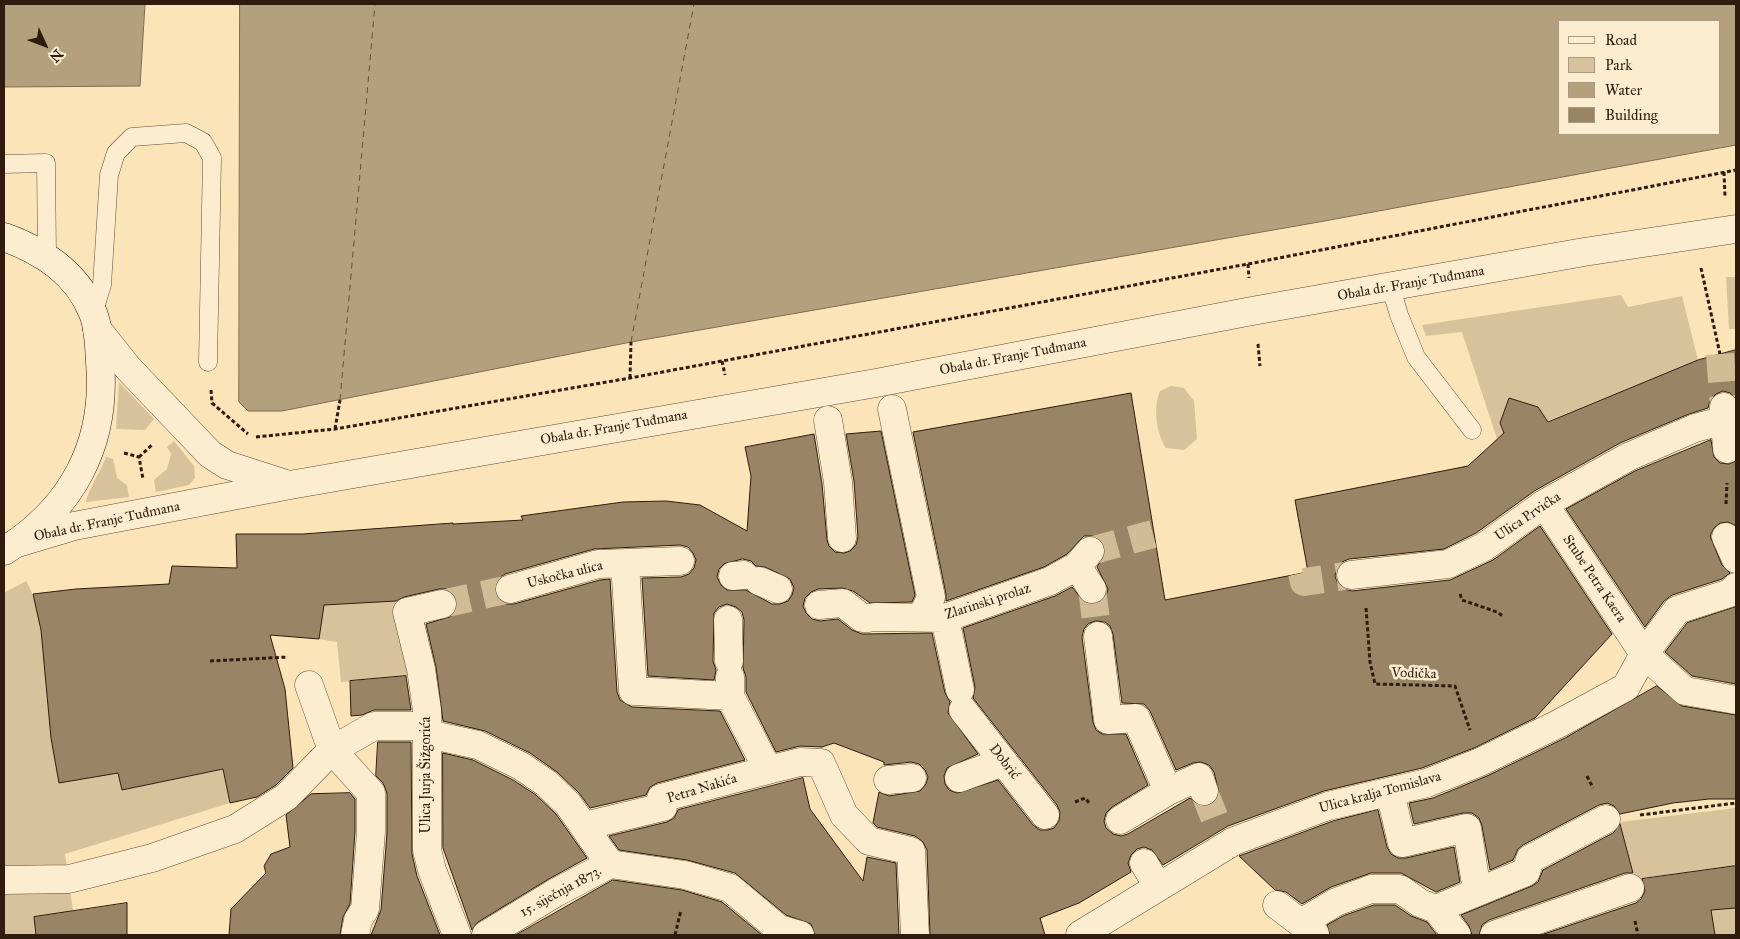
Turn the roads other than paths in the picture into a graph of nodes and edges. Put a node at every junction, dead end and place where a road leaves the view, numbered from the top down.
1 (4, 164) edge
2 (1736, 230) edge
3 (4, 237) edge
4 (47, 256) junction
5 (1391, 288) junction
6 (95, 321) junction
7 (208, 362) road end
8 (892, 409) dead end
9 (828, 420) dead end
10 (1472, 430) dead end
11 (1727, 449) road end
12 (210, 454) junction
13 (290, 485) junction
14 (199, 502) junction
15 (1544, 504) junction
16 (842, 538) dead end
17 (9, 547) edge
18 (680, 560) dead end
19 (625, 563) junction
20 (1355, 574) tunnel mouth
21 (1736, 587) edge
22 (510, 589) tunnel mouth
23 (1092, 589) tunnel mouth
24 (784, 591) dead end
25 (442, 604) tunnel mouth
26 (934, 617) junction
27 (728, 620) dead end
28 (1098, 636) tunnel mouth
29 (1644, 654) junction
30 (730, 678) junction
31 (309, 685) road end
32 (1736, 700) edge
33 (428, 730) junction
34 (332, 750) junction
35 (1003, 762) junction
36 (768, 770) junction
37 (959, 778) dead end
38 (1168, 791) junction
39 (1204, 791) tunnel mouth
40 (1390, 792) junction
41 (1045, 815) dead end
42 (1606, 819) road end
43 (1120, 820) dead end
44 (584, 826) junction
45 (1144, 863) dead end
46 (610, 864) junction
47 (4, 880) edge
48 (1158, 887) junction
49 (1630, 888) dead end
50 (1478, 891) junction
51 (1278, 906) dead end
52 (1436, 909) junction
53 (515, 927) edge
54 (1309, 929) edge
55 (1092, 932) edge
56 (355, 935) edge
57 (457, 935) edge
58 (486, 935) edge
59 (800, 935) edge
60 (915, 935) edge
61 (1457, 935) edge
62 (1494, 935) edge

1 - 4 lane
2 - 5 street, Obala dr. Franje Tuđmana
3 - 4 street, Obala dr. Franje Tuđmana
4 - 6 street, Obala dr. Franje Tuđmana
5 - 10 lane
5 - 13 street, Obala dr. Franje Tuđmana
6 - 7 lane
6 - 12 street, Obala dr. Franje Tuđmana
6 - 17 street
8 - 26 street
9 - 16 street
11 - 15 street, Ulica Prvićka
12 - 13 street, Obala dr. Franje Tuđmana
12 - 14 street, Obala dr. Franje Tuđmana
13 - 14 street, Obala dr. Franje Tuđmana
14 - 17 street, Obala dr. Franje Tuđmana
15 - 20 street, Ulica Prvićka
15 - 29 street, Stube Petra Kaera
18 - 19 street, Uskočka ulica
19 - 22 street, Uskočka ulica
19 - 30 street
21 - 29 street, Ulica kralja Tomislava
23 - 26 street, Zlarinski prolaz
24 - 26 street, Zlarinski prolaz
25 - 33 street, Ulica Jurja Šižgorića
26 - 35 street, Dobrić
27 - 30 street
28 - 38 street
29 - 32 street, Stube Petra Kaera
29 - 40 street, Ulica kralja Tomislava
30 - 36 street
31 - 34 street
33 - 34 street
33 - 44 street
33 - 57 street, Ulica Jurja Šižgorića
34 - 47 street
34 - 56 street
35 - 37 street
35 - 41 street, Dobrić
36 - 44 street, Petra Nakića
36 - 60 street
38 - 39 street
38 - 43 street
40 - 48 street, Ulica kralja Tomislava
40 - 50 street
42 - 50 street
44 - 46 street
45 - 48 street
46 - 53 street, 15. siječnja 1873.
46 - 59 street
48 - 55 street, Ulica kralja Tomislava
49 - 62 street
50 - 52 street
51 - 54 street
52 - 54 street
52 - 61 street
53 - 58 street, 15. siječnja 1873.

